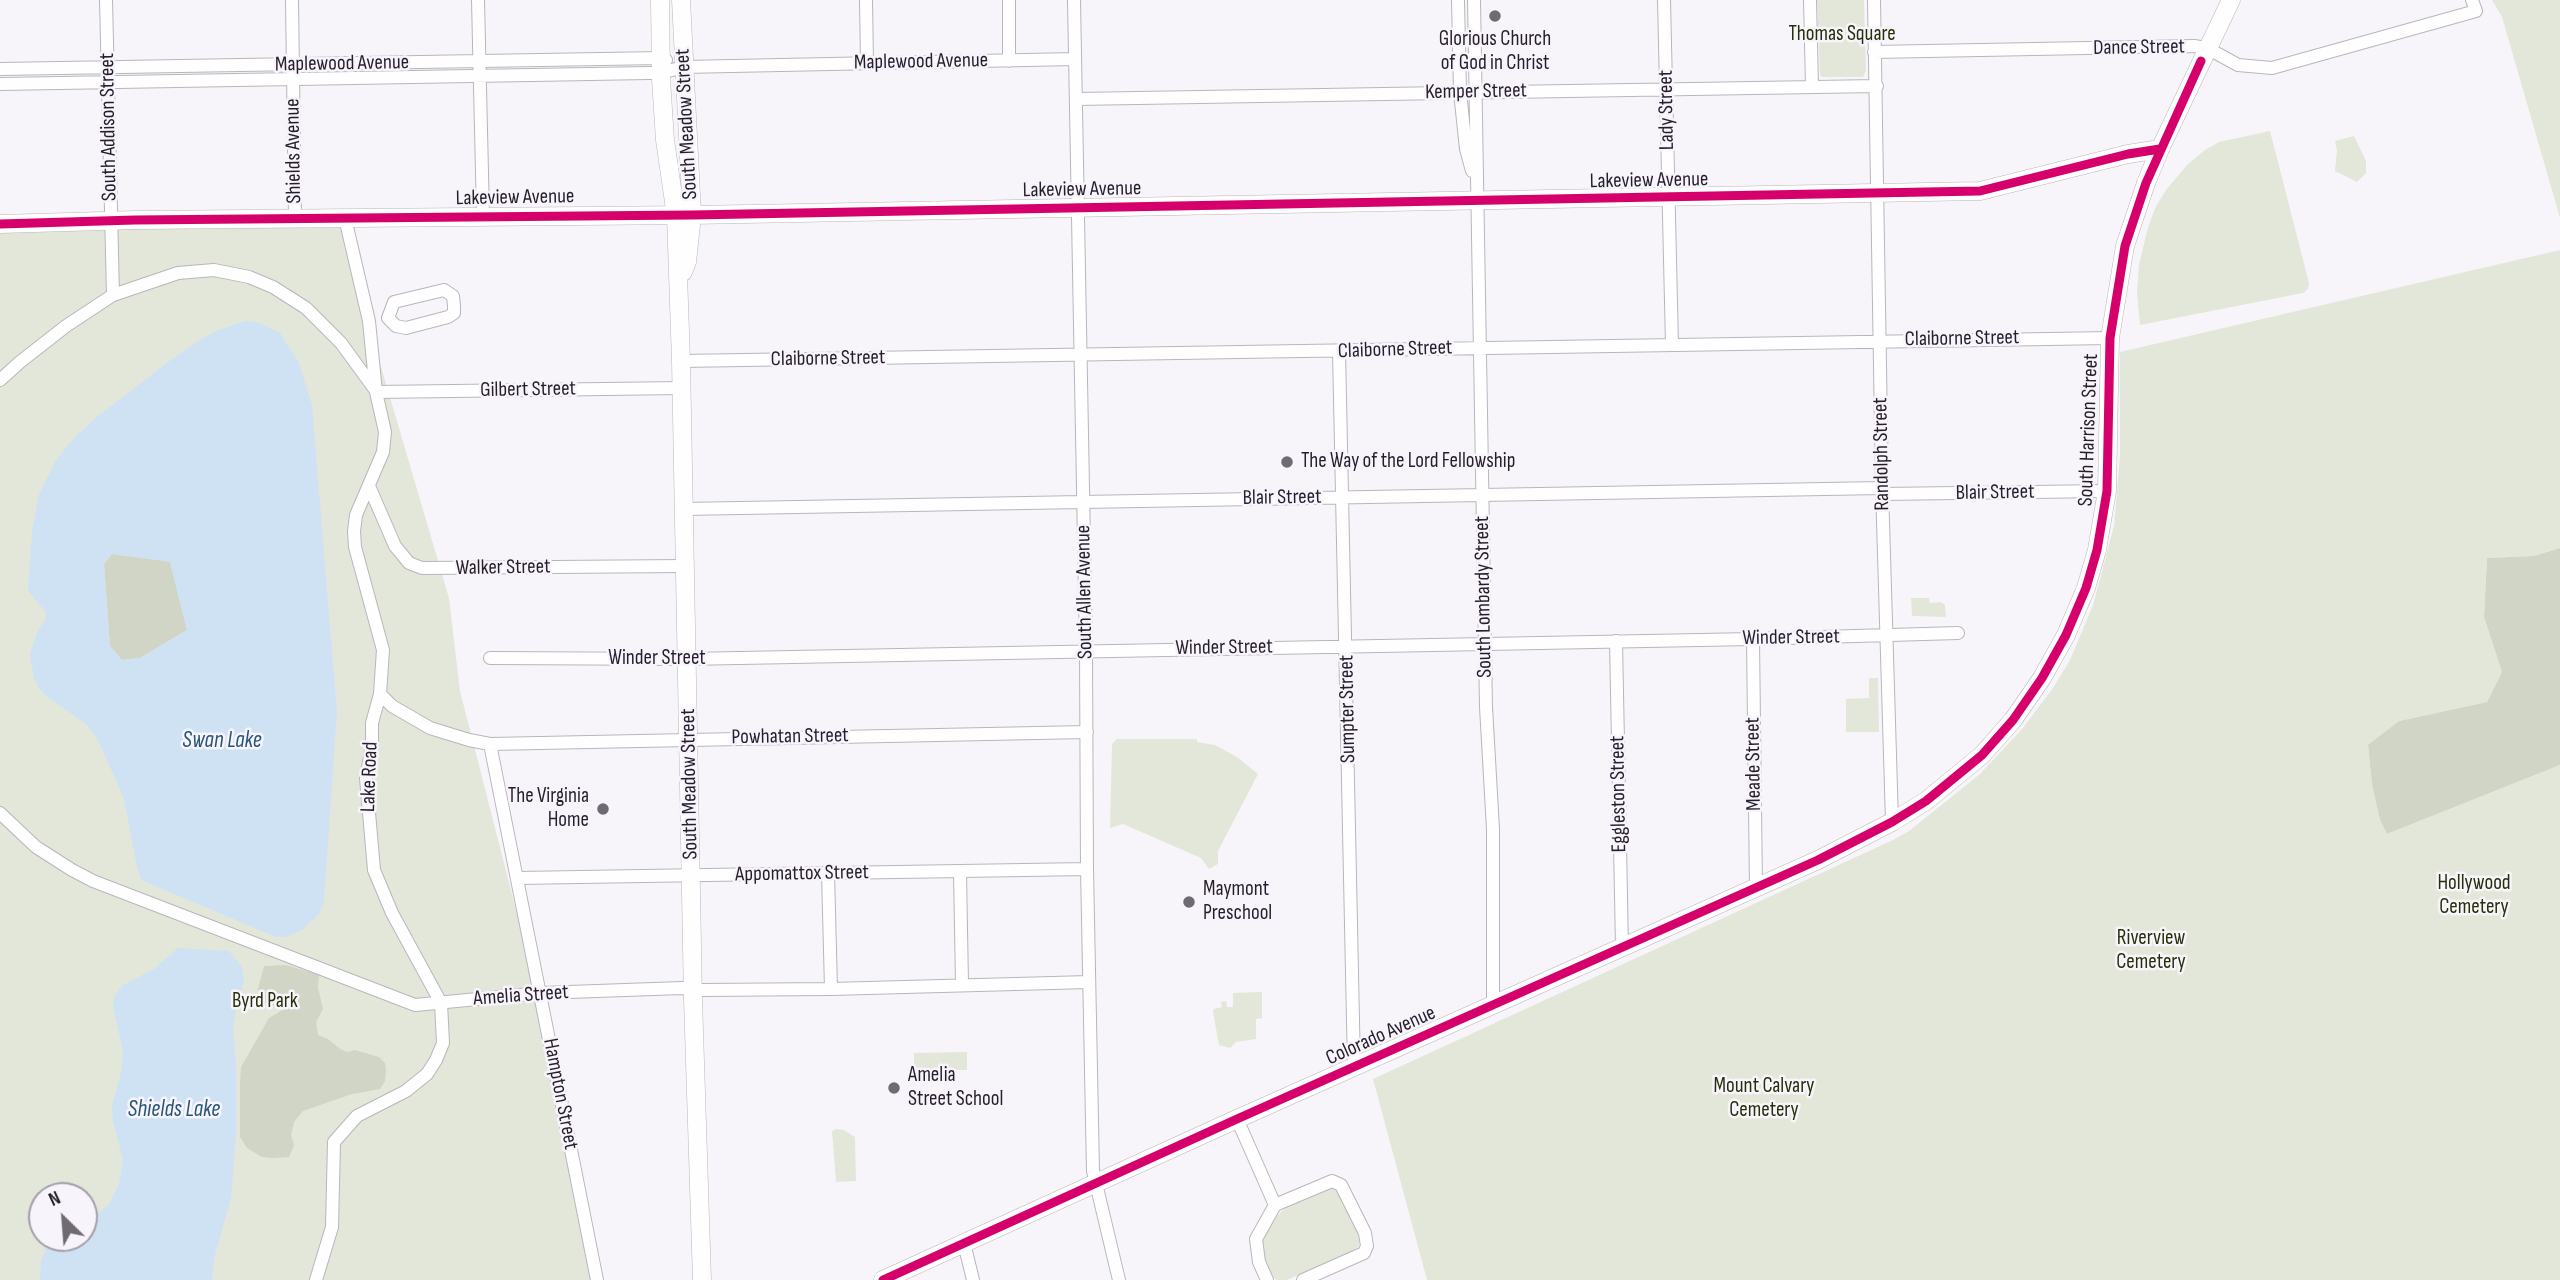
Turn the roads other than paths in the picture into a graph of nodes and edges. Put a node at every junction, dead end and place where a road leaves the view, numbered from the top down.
1 (106, 0) edge
2 (292, 0) edge
3 (478, 0) edge
4 (660, 0) edge
5 (681, 0) edge
6 (866, 0) edge
7 (1009, 0) edge
8 (1074, 0) edge
9 (1458, 0) edge
10 (1474, 0) edge
11 (1664, 0) edge
12 (1810, 0) edge
13 (1874, 0) edge
14 (2231, 0) edge
15 (2474, 5) edge
16 (2207, 48) junction
17 (1874, 52) junction
18 (1075, 59) junction
19 (480, 61) junction
20 (1009, 61) junction
21 (867, 63) junction
22 (293, 65) junction
23 (661, 66) junction
24 (683, 67) junction
25 (107, 68) junction
26 (0, 69) edge
27 (480, 76) junction
28 (293, 79) junction
29 (108, 83) junction
30 (0, 85) edge
31 (1812, 86) junction
32 (1877, 86) junction
33 (1666, 89) junction
34 (1460, 92) junction
35 (1475, 92) junction
36 (1076, 99) junction
37 (2160, 149) junction
38 (1476, 194) junction
39 (1878, 194) junction
40 (1669, 199) junction
41 (1078, 208) junction
42 (484, 216) junction
43 (684, 216) junction
44 (345, 218) junction
45 (296, 219) junction
46 (111, 220) junction
47 (0, 224) edge
48 (113, 295) junction
49 (387, 318) junction
50 (369, 321) junction
51 (2110, 338) junction
52 (1880, 340) junction
53 (1672, 345) junction
54 (1480, 347) junction
55 (1339, 351) junction
56 (1081, 355) junction
57 (681, 361) junction
58 (0, 380) edge
59 (681, 388) junction
60 (376, 392) junction
61 (369, 486) junction
62 (1882, 491) junction
63 (2107, 492) junction
64 (1483, 495) junction
65 (1344, 497) junction
66 (1084, 502) junction
67 (683, 509) junction
68 (684, 566) junction
69 (1958, 633) dead end
70 (1887, 635) junction
71 (1753, 639) junction
72 (1616, 641) junction
73 (1485, 643) junction
74 (1347, 646) junction
75 (1086, 650) junction
76 (490, 659) dead end
77 (687, 659) junction
78 (380, 694) junction
79 (1087, 732) junction
80 (688, 739) junction
81 (491, 744) junction
82 (0, 813) edge
83 (1892, 822) junction
84 (1087, 869) junction
85 (960, 872) junction
86 (828, 873) junction
87 (692, 876) junction
88 (517, 878) junction
89 (1756, 889) junction
90 (1622, 947) junction
91 (1089, 982) junction
92 (962, 984) junction
93 (693, 989) junction
94 (831, 989) junction
95 (540, 993) junction
96 (441, 1003) junction
97 (1493, 1006) junction
98 (1354, 1068) junction
99 (1237, 1119) junction
100 (1096, 1183) junction
101 (1275, 1205) junction
102 (964, 1243) junction
103 (316, 1280) edge
104 (597, 1280) edge
105 (702, 1280) edge
106 (883, 1280) edge
107 (973, 1280) edge
108 (1119, 1280) edge
109 (1267, 1280) edge
110 (1303, 1280) edge

1 - 25 street, South Addison Street
2 - 22 street, Shields Avenue
3 - 19 street
4 - 23 street, South Meadow Street
5 - 24 street, South Meadow Street
6 - 21 street
7 - 20 street
8 - 18 street, South Allen Avenue
9 - 34 street, South Lombardy Street
10 - 35 street, South Lombardy Street
11 - 33 street, Lady Street
12 - 31 street
13 - 17 street, Randolph Street
14 - 16 street, South Harrison Street
15 - 16 street, Dance Street
16 - 17 street, Dance Street
16 - 37 street, South Harrison Street
17 - 32 street, Randolph Street
18 - 20 street, Maplewood Avenue
18 - 36 street, South Allen Avenue
19 - 22 street, Maplewood Avenue
19 - 23 street, Maplewood Avenue
19 - 27 street
20 - 21 street, Maplewood Avenue
21 - 24 street, Maplewood Avenue
22 - 25 street, Maplewood Avenue
22 - 28 street, Shields Avenue
23 - 24 street, Maplewood Avenue
23 - 27 street, Maplewood Avenue
23 - 43 street, South Meadow Street
24 - 43 street, South Meadow Street
25 - 26 street, Maplewood Avenue
25 - 29 street, South Addison Street
27 - 28 street, Maplewood Avenue
27 - 42 street
28 - 29 street, Maplewood Avenue
28 - 45 street, Shields Avenue
29 - 30 street, Maplewood Avenue
29 - 46 street, South Addison Street
31 - 32 street, Kemper Street
31 - 33 street, Kemper Street
32 - 39 street, Randolph Street
33 - 35 street, Kemper Street
33 - 40 street, Lady Street
34 - 35 street, Kemper Street
34 - 36 street, Kemper Street
34 - 38 street, South Lombardy Street
35 - 38 street, South Lombardy Street
36 - 41 street, South Allen Avenue
37 - 39 street, Lakeview Avenue
37 - 51 street, South Harrison Street
38 - 40 street, Lakeview Avenue
38 - 41 street, Lakeview Avenue
38 - 54 street, South Lombardy Street
39 - 40 street, Lakeview Avenue
39 - 52 street, Randolph Street
40 - 53 street, Lady Street
41 - 43 street, Lakeview Avenue
41 - 56 street, South Allen Avenue
42 - 43 street, Lakeview Avenue
42 - 44 street, Lakeview Avenue
43 - 57 street, South Meadow Street
44 - 45 street, Lakeview Avenue
44 - 50 street, Lake Road
45 - 46 street, Lakeview Avenue
46 - 47 street, Lakeview Avenue
46 - 48 street, South Addison Street
48 - 58 street
48 - 60 street
49 - 49 street
49 - 50 street
50 - 60 street, Lake Road
51 - 52 street, Claiborne Street
51 - 63 street, South Harrison Street
52 - 53 street, Claiborne Street
52 - 62 street, Randolph Street
53 - 54 street, Claiborne Street
54 - 55 street, Claiborne Street
54 - 64 street, South Lombardy Street
55 - 56 street, Claiborne Street
55 - 65 street, Sumpter Street
56 - 57 street, Claiborne Street
56 - 66 street, South Allen Avenue
57 - 59 street, South Meadow Street
59 - 60 street, Gilbert Street
59 - 67 street, South Meadow Street
60 - 61 street, Lake Road
61 - 68 street, Walker Street
61 - 78 street, Lake Road
62 - 63 street, Blair Street
62 - 64 street, Blair Street
62 - 70 street, Randolph Street
63 - 83 street, South Harrison Street
64 - 65 street, Blair Street
64 - 73 street, South Lombardy Street
65 - 66 street, Blair Street
65 - 74 street, Sumpter Street
66 - 67 street, Blair Street
66 - 75 street, South Allen Avenue
67 - 68 street, South Meadow Street
68 - 77 street, South Meadow Street
69 - 70 street, Winder Street
70 - 71 street, Winder Street
70 - 83 street, Randolph Street
71 - 72 street, Winder Street
71 - 89 street, Meade Street
72 - 73 street, Winder Street
72 - 90 street, Eggleston Street
73 - 74 street, Winder Street
73 - 97 street, South Lombardy Street
74 - 75 street, Winder Street
74 - 98 street, Sumpter Street
75 - 77 street, Winder Street
75 - 79 street, South Allen Avenue
76 - 77 street, Winder Street
77 - 80 street, South Meadow Street
78 - 81 street, Powhatan Street
78 - 96 street, Lake Road
79 - 80 street, Powhatan Street
79 - 84 street, South Allen Avenue
80 - 81 street, Powhatan Street
80 - 87 street, South Meadow Street
81 - 88 street, Hampton Street
82 - 96 street, Amelia Street
83 - 89 street, Colorado Avenue
84 - 85 street, Appomattox Street
84 - 91 street, South Allen Avenue
85 - 86 street, Appomattox Street
85 - 92 street
86 - 87 street, Appomattox Street
86 - 94 street
87 - 88 street, Appomattox Street
87 - 93 street, South Meadow Street
88 - 95 street, Hampton Street
89 - 90 street, Colorado Avenue
90 - 97 street, Colorado Avenue
91 - 92 street, Amelia Street
91 - 100 street, South Allen Avenue
92 - 94 street, Amelia Street
93 - 94 street, Amelia Street
93 - 95 street, Amelia Street
93 - 105 street, South Meadow Street
95 - 96 street, Amelia Street
95 - 104 street, Hampton Street
96 - 103 street, Lake Road
97 - 98 street, Colorado Avenue
98 - 99 street, Colorado Avenue
99 - 100 street, Colorado Avenue
99 - 101 street
100 - 102 street, Colorado Avenue
100 - 108 street, South Allen Avenue
101 - 109 street
101 - 110 street
102 - 106 street, Colorado Avenue
102 - 107 street

